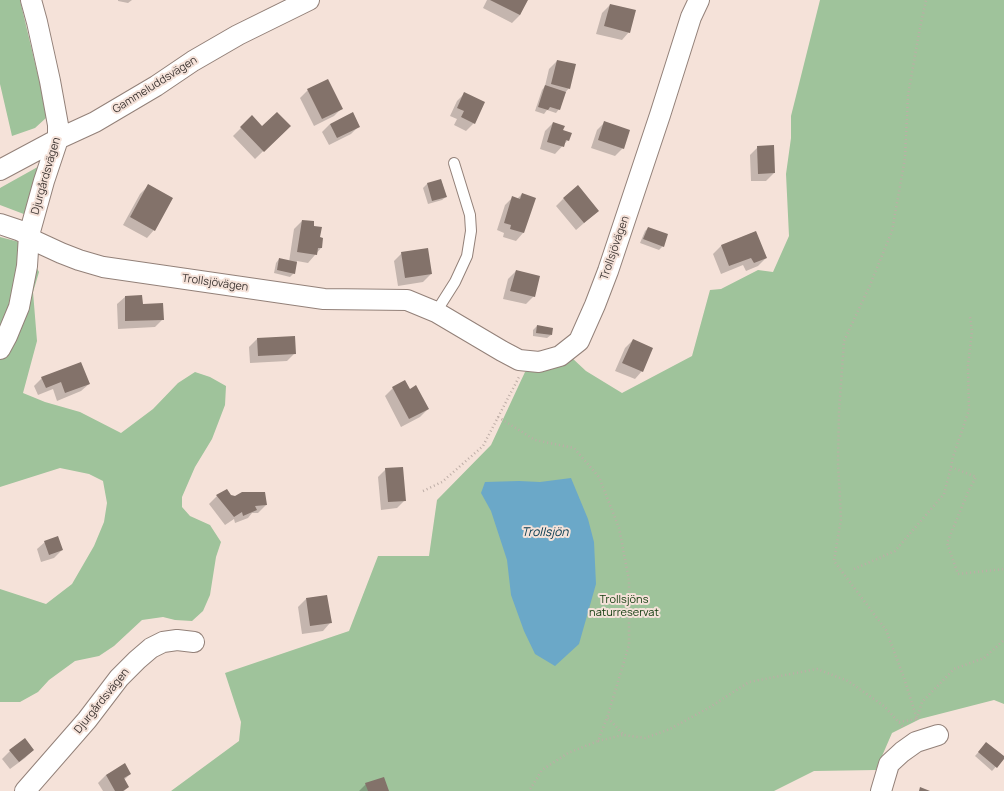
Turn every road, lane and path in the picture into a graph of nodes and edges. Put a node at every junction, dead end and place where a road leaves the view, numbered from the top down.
1 (31, 0) edge
2 (309, 0) edge
3 (699, 0) edge
4 (926, 0) edge
5 (58, 139) junction
6 (454, 162) dead end
7 (0, 170) edge
8 (0, 224) edge
9 (29, 235) junction
10 (436, 312) junction
11 (970, 318) dead end
12 (0, 349) edge
13 (527, 361) junction
14 (498, 417) junction
15 (951, 467) junction
16 (423, 491) dead end
17 (854, 569) dead end
18 (1004, 569) edge
19 (1004, 640) edge
20 (194, 642) dead end
21 (607, 718) junction
22 (918, 718) junction
23 (899, 722) junction
24 (624, 735) junction
25 (938, 735) dead end
26 (598, 741) junction
27 (917, 742) junction
28 (25, 791) edge
29 (529, 791) edge
30 (881, 791) edge

1 - 5 street, Djurgårdsvägen
2 - 5 street, Gammeluddsvägen
3 - 13 street, Trollsjövägen
4 - 22 path
5 - 7 street, Gammeluddsvägen
5 - 9 street, Djurgårdsvägen
6 - 10 lane
8 - 9 street, Trollsjövägen
9 - 10 street, Trollsjövägen
9 - 12 street, Djurgårdsvägen
10 - 13 street, Trollsjövägen
11 - 15 path
13 - 14 path
14 - 16 path
14 - 21 path
15 - 17 path
15 - 18 path
19 - 22 path
20 - 28 street, Djurgårdsvägen
21 - 24 path
21 - 26 path
22 - 23 path
22 - 27 path
23 - 24 path
23 - 27 path
24 - 26 path
25 - 27 street
26 - 29 path
27 - 30 street

